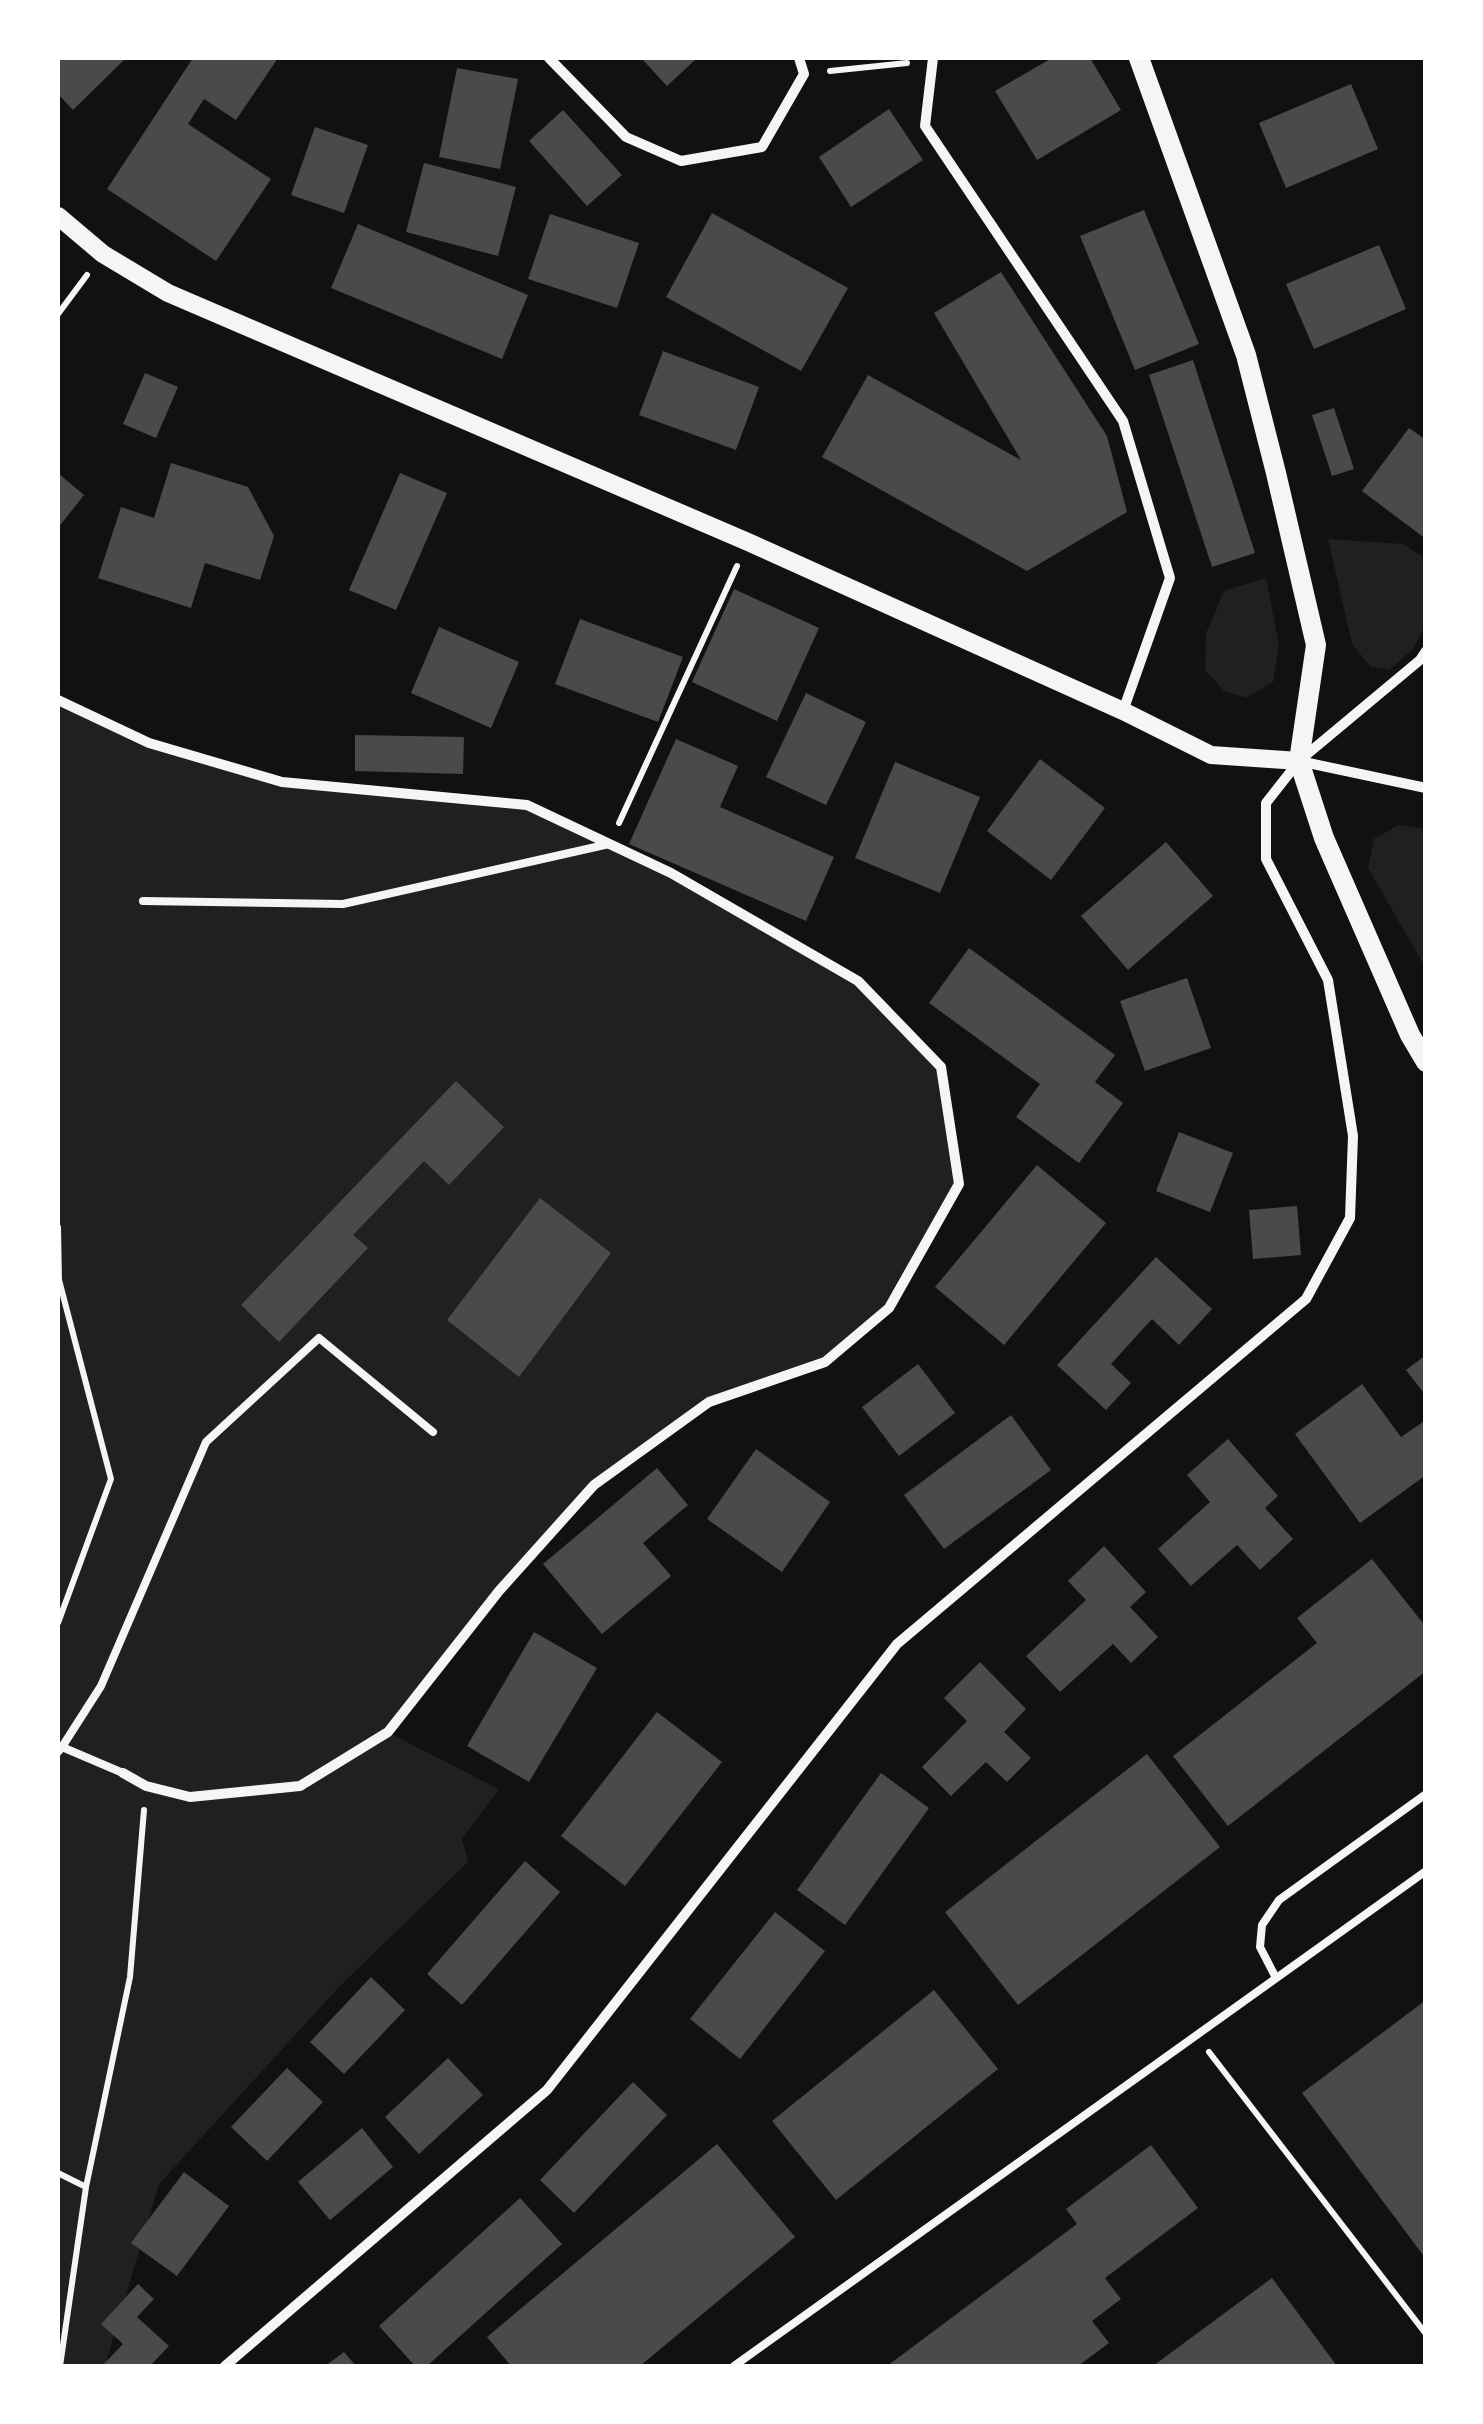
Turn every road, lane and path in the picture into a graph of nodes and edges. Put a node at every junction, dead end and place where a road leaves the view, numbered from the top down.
1 (550, 58) edge
2 (799, 58) edge
3 (934, 58) edge
4 (1139, 58) edge
5 (804, 74) junction
6 (58, 216) edge
7 (103, 254) junction
8 (58, 314) edge
9 (748, 542) junction
10 (1426, 651) edge
11 (58, 700) edge
12 (1123, 711) junction
13 (1299, 761) junction
14 (1426, 788) edge
15 (610, 844) junction
16 (143, 900) dead end
17 (1426, 1062) edge
18 (58, 1226) edge
19 (434, 1432) dead end
20 (58, 1624) edge
21 (60, 1750) edge
22 (122, 1773) joint
23 (146, 1786) junction
24 (1426, 1794) edge
25 (1426, 1872) edge
26 (1276, 1978) junction
27 (1196, 2036) junction
28 (58, 2173) edge
29 (86, 2187) junction
30 (1426, 2334) edge
31 (60, 2366) edge
32 (225, 2366) edge
33 (734, 2366) edge

1 - 5 street
2 - 5 street
3 - 5 path
3 - 12 street
4 - 13 main road
6 - 7 street
7 - 8 path
7 - 9 street
9 - 12 street
9 - 15 path
10 - 13 street
11 - 15 street
12 - 13 street
13 - 14 street
13 - 17 main road
13 - 32 street
15 - 16 lane
15 - 23 street
18 - 20 path
19 - 21 lane
21 - 22 lane
22 - 23 street
23 - 29 path
24 - 26 lane
25 - 26 lane
26 - 27 lane
27 - 30 path
27 - 33 lane
28 - 29 path
29 - 31 path

